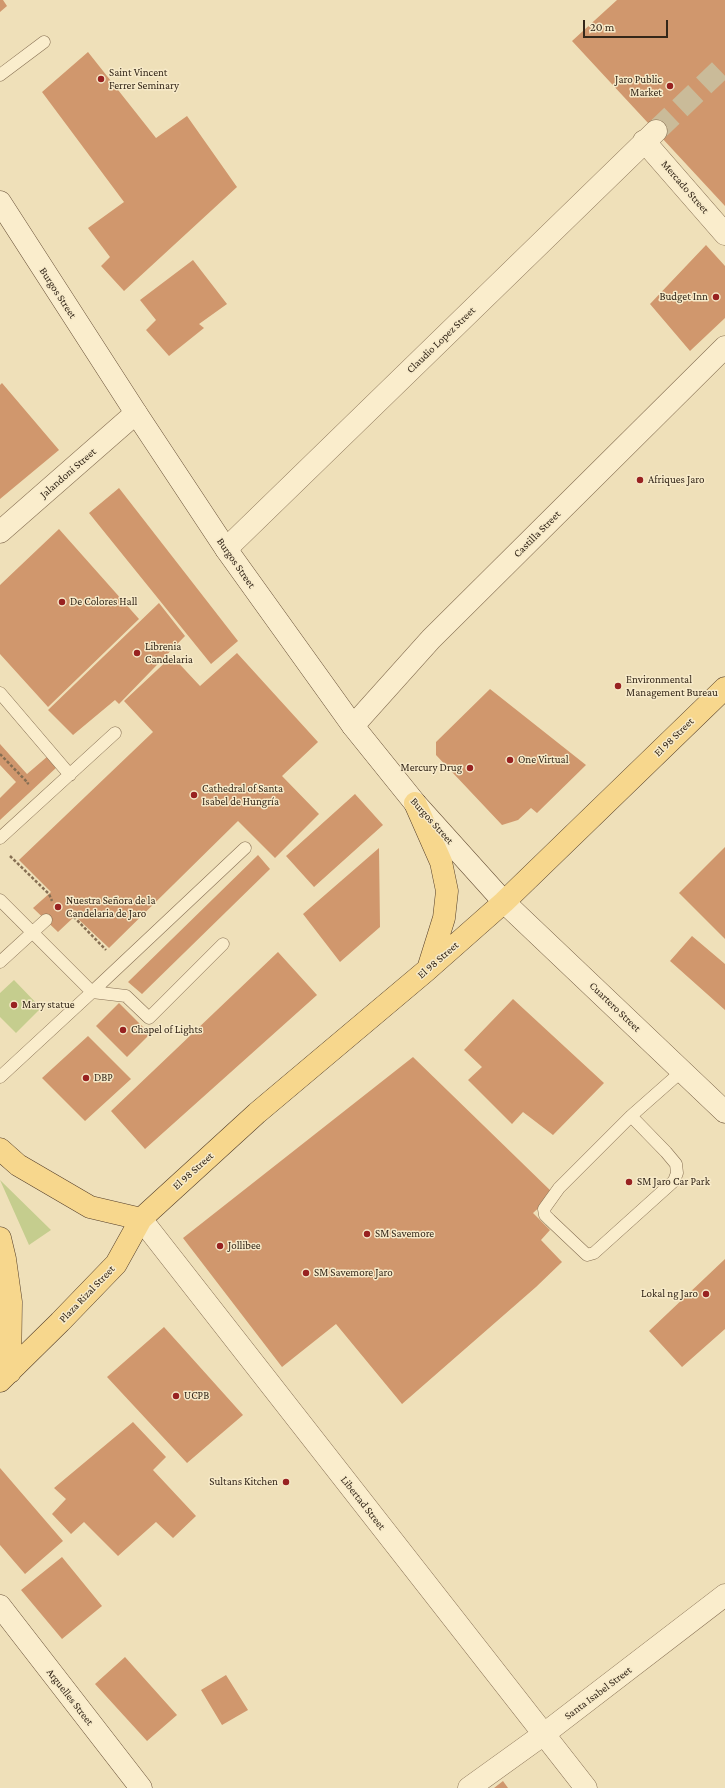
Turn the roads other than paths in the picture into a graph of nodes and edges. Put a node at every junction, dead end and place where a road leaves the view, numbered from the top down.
1 (44, 42) dead end
2 (0, 75) edge
3 (650, 136) joint
4 (0, 202) edge
5 (725, 234) edge
6 (725, 347) edge
7 (136, 414) junction
8 (0, 532) edge
9 (226, 549) junction
10 (725, 688) edge
11 (0, 693) edge
12 (353, 726) junction
13 (115, 733) dead end
14 (70, 775) junction
15 (415, 803) junction
16 (0, 838) edge
17 (245, 848) dead end
18 (0, 900) edge
19 (504, 902) junction
20 (46, 920) dead end
21 (32, 932) junction
22 (223, 944) dead end
23 (0, 962) edge
24 (427, 970) junction
25 (92, 992) junction
26 (682, 1071) junction
27 (0, 1077) edge
28 (725, 1112) edge
29 (631, 1116) junction
30 (0, 1149) edge
31 (141, 1219) junction
32 (0, 1238) edge
33 (5, 1376) edge
34 (725, 1595) edge
35 (0, 1606) edge
36 (544, 1734) junction
37 (141, 1788) edge
38 (469, 1788) edge
39 (586, 1788) edge

1 - 2 lane
3 - 5 street, Mercado Street
3 - 9 street, Claudio Lopez Street
4 - 7 street, Burgos Street
6 - 12 street, Castilla Street
7 - 8 street, Jalandoni Street
7 - 9 street, Burgos Street
9 - 12 street, Burgos Street
10 - 19 main road, El 98 Street
11 - 14 lane
12 - 15 street, Burgos Street
13 - 14 lane
14 - 16 lane
15 - 19 street, Burgos Street
15 - 24 main road
17 - 25 lane
18 - 21 lane
19 - 24 main road, El 98 Street
19 - 26 street, Cuartero Street
20 - 21 lane
21 - 23 lane
21 - 25 lane
22 - 25 lane
24 - 31 main road, El 98 Street
25 - 27 lane
26 - 28 street, Cuartero Street
26 - 29 lane
29 - 29 lane
30 - 31 main road
31 - 33 main road, Plaza Rizal Street
31 - 36 street, Libertad Street
32 - 33 main road, Plaza Rizal Street
34 - 36 street, Santa Isabel Street
35 - 37 street, Arguelles Street
36 - 38 street, Santa Isabel Street
36 - 39 street, Libertad Street

